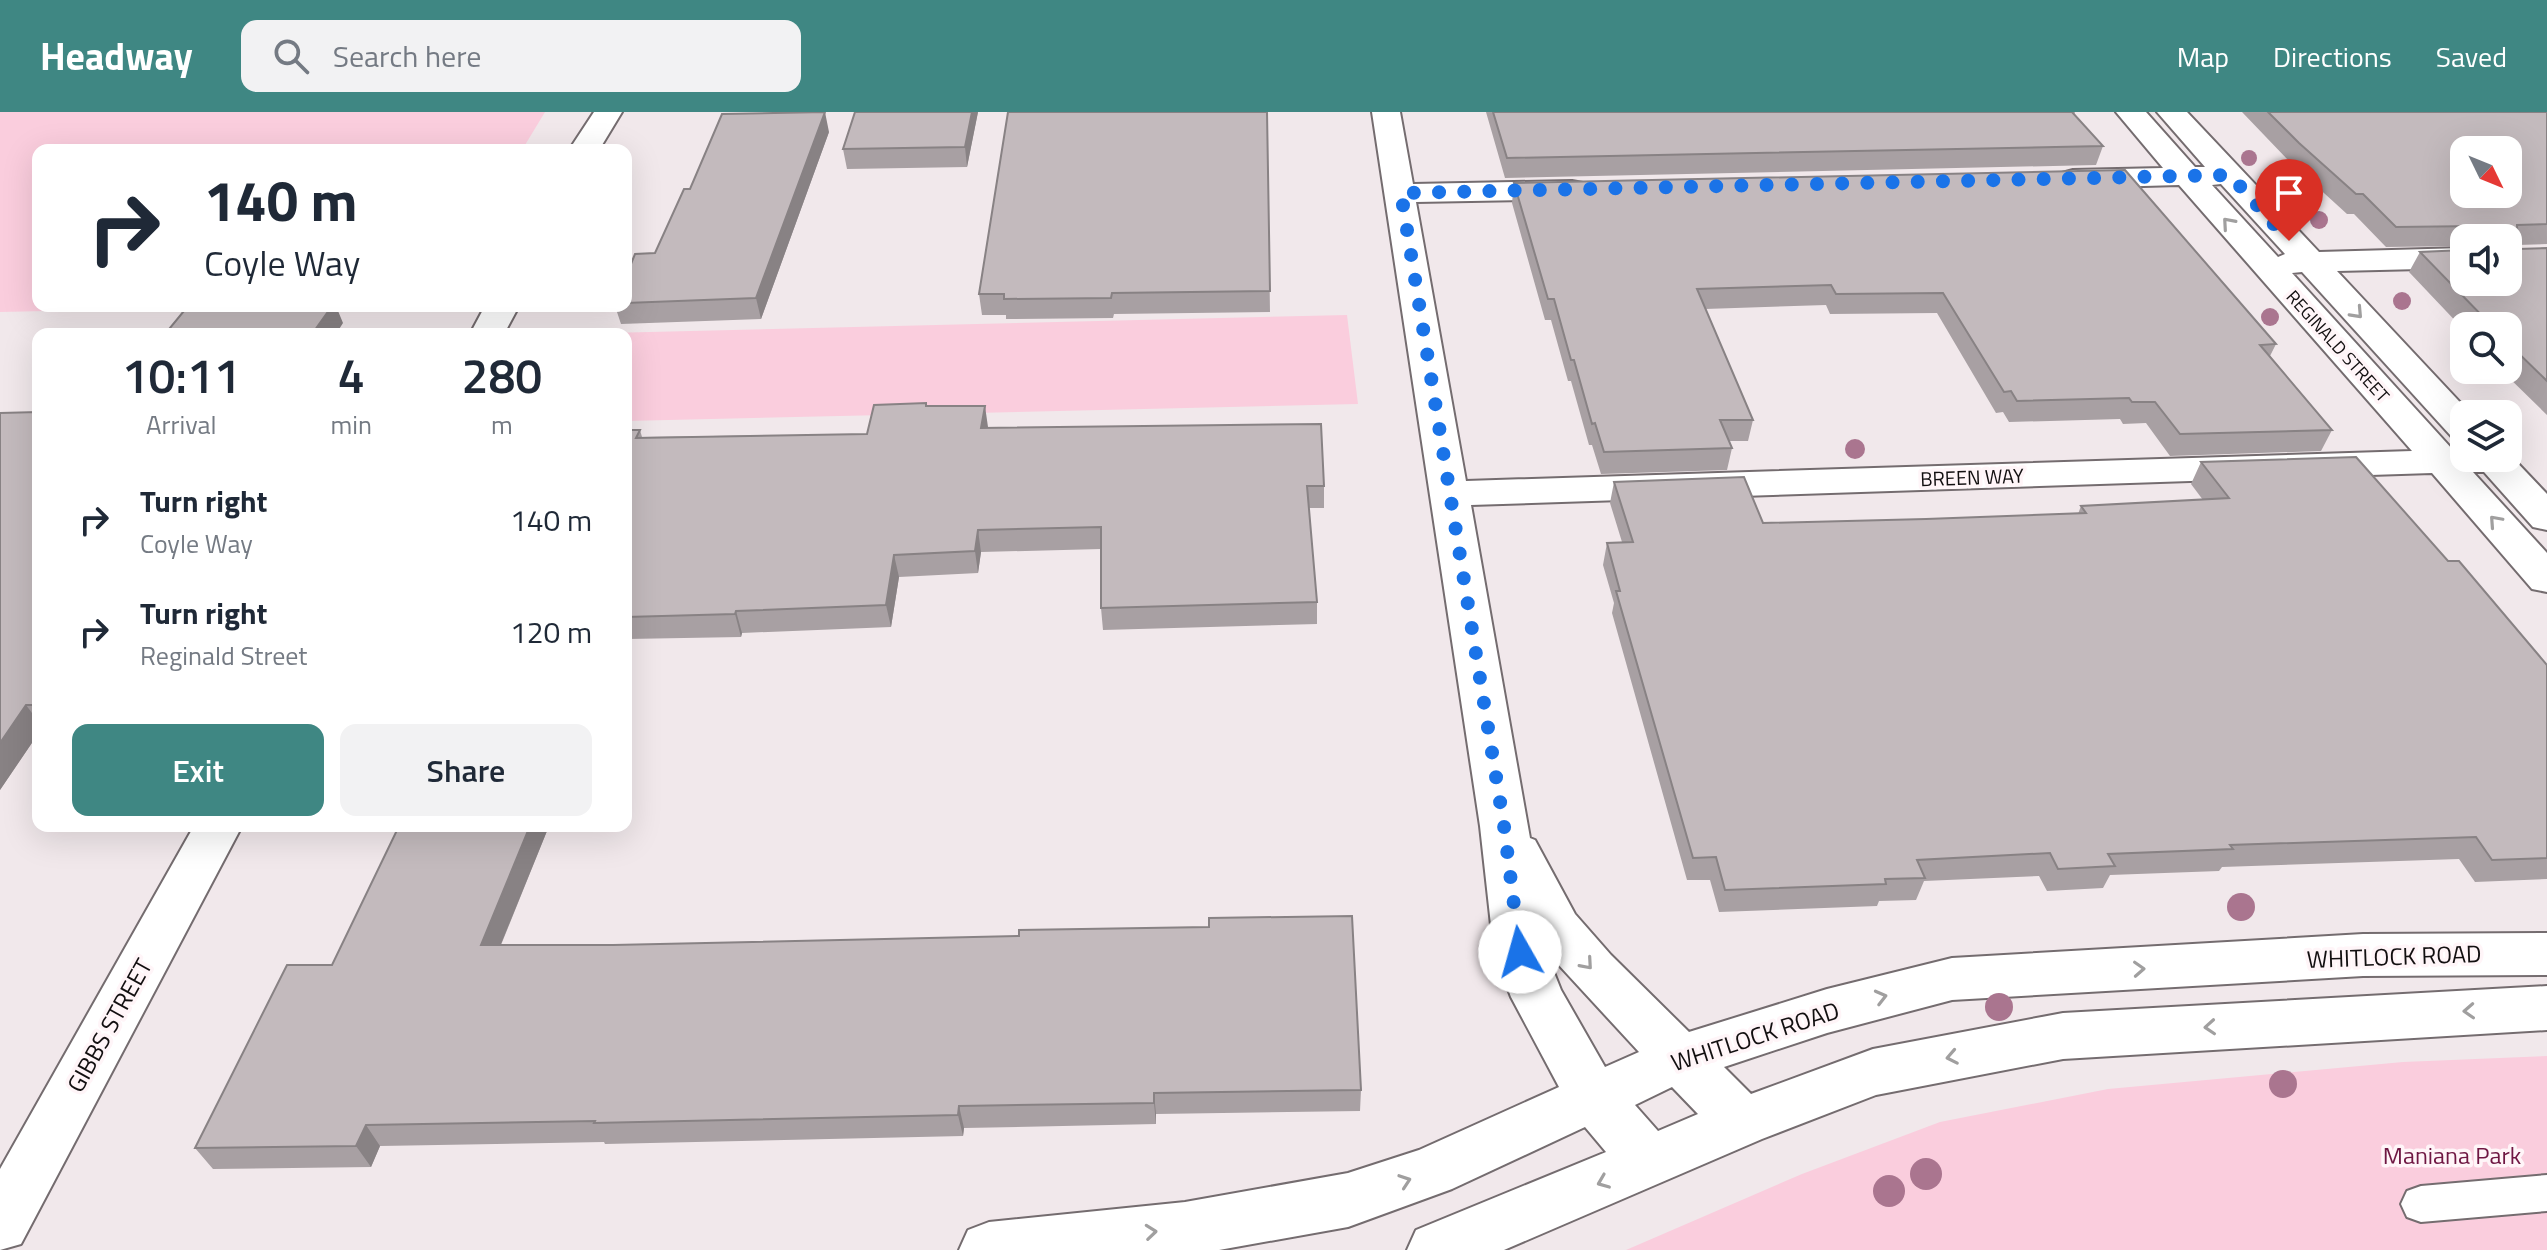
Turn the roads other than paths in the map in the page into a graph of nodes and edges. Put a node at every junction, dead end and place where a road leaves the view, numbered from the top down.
1 (608, 112) edge
2 (1386, 112) edge
3 (2130, 112) edge
4 (2171, 112) edge
5 (591, 144) edge
6 (2230, 175) junction
7 (2188, 176) junction
8 (2046, 179) edge
9 (1606, 189) edge
10 (1401, 193) junction
11 (2450, 258) edge
12 (2309, 262) junction
13 (2263, 264) junction
14 (2450, 413) edge
15 (2444, 462) junction
16 (2450, 462) edge
17 (2505, 472) edge
18 (1450, 494) junction
19 (2547, 518) edge
20 (2547, 579) edge
21 (1504, 826) junction
22 (215, 832) edge
23 (2547, 954) edge
24 (2547, 1008) edge
25 (1681, 1058) junction
26 (1593, 1096) junction
27 (1742, 1122) junction
28 (1650, 1163) junction
29 (2547, 1193) edge
30 (2421, 1204) dead end
31 (0, 1225) edge
32 (989, 1250) edge
33 (1437, 1250) edge

1 - 5 street
2 - 10 street
3 - 7 street, REGINALD STREET
4 - 6 street, REGINALD STREET
6 - 7 street
6 - 12 street, REGINALD STREET
7 - 8 street
13 -> 7 street, REGINALD STREET
9 - 10 street
10 - 18 street
11 - 12 street
12 - 13 street
12 -> 14 street, REGINALD STREET
13 - 15 street, REGINALD STREET
15 - 16 street, BREEN WAY
15 - 18 street, BREEN WAY
20 -> 15 street, REGINALD STREET
17 - 19 street
18 - 21 street
21 -> 25 street
21 - 26 street
22 - 31 street, GIBBS STREET
25 -> 23 street, WHITLOCK ROAD
24 -> 27 street
25 - 26 street, WHITLOCK ROAD
25 - 27 street
26 - 28 street
32 -> 26 street, WHITLOCK ROAD
27 - 28 street
28 -> 33 street
29 - 30 lane

